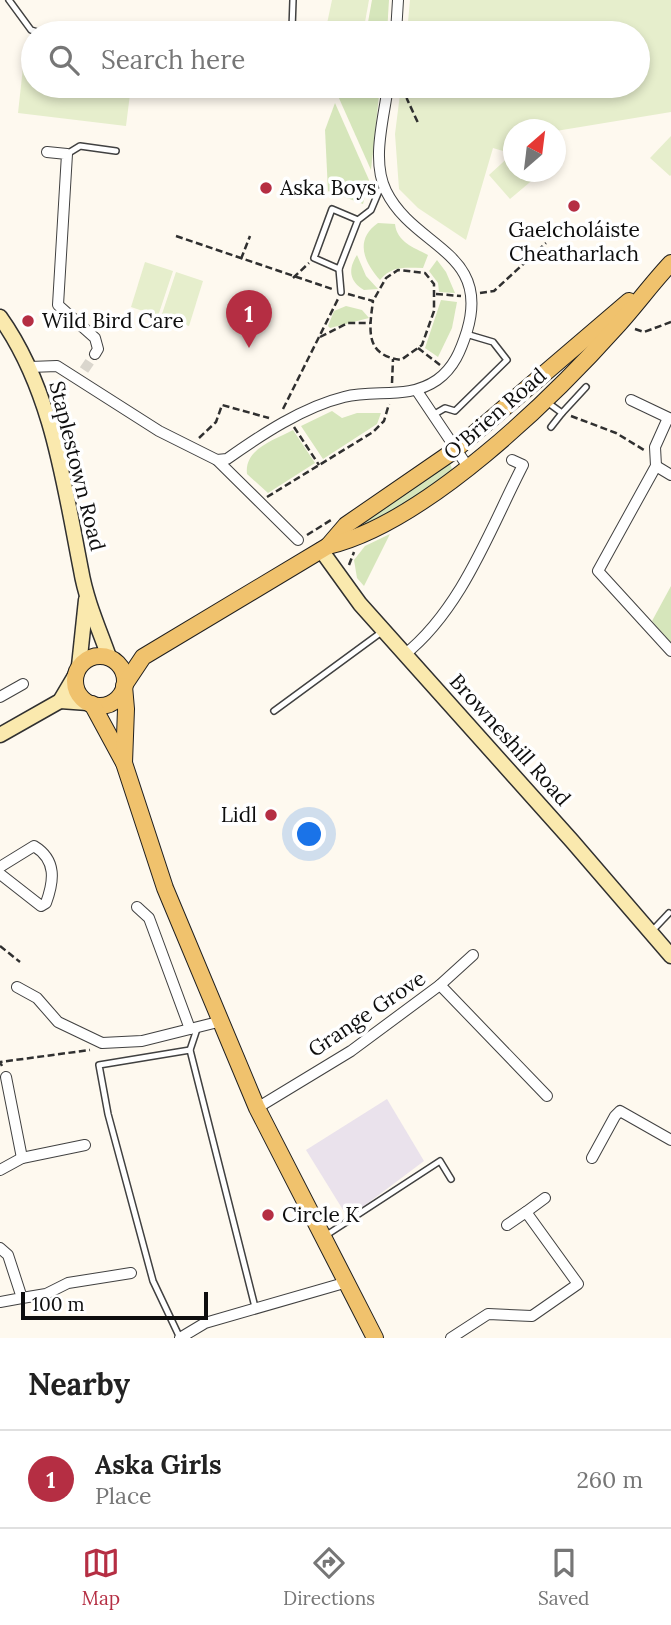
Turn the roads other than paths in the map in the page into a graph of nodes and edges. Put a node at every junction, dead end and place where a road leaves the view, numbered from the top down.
1 (9, 0) edge
2 (293, 0) edge
3 (398, 0) edge
4 (24, 21) edge
5 (292, 21) edge
6 (397, 21) edge
7 (387, 98) edge
8 (116, 151) dead end
9 (47, 152) dead end
10 (67, 154) junction
11 (385, 190) junction
12 (358, 220) junction
13 (666, 268) edge
14 (339, 269) junction
15 (341, 292) road end
16 (0, 317) edge
17 (466, 334) junction
18 (95, 354) dead end
19 (30, 367) junction
20 (85, 370) tunnel mouth
21 (78, 379) junction
22 (586, 387) dead end
23 (416, 391) junction
24 (544, 400) junction
25 (631, 400) dead end
26 (562, 413) junction
27 (432, 416) junction
28 (669, 418) edge
29 (551, 427) dead end
30 (455, 450) junction
31 (218, 460) junction
32 (512, 460) dead end
33 (656, 461) junction
34 (468, 467) junction
35 (671, 475) edge
36 (298, 540) dead end
37 (324, 548) junction
38 (87, 591) junction
39 (383, 631) junction
40 (671, 651) edge
41 (404, 654) junction
42 (143, 657) junction
43 (110, 658) junction
44 (78, 670) junction
45 (23, 684) dead end
46 (125, 685) junction
47 (0, 697) edge
48 (60, 701) junction
49 (90, 704) junction
50 (274, 711) dead end
51 (0, 735) edge
52 (124, 763) junction
53 (0, 867) edge
54 (0, 874) edge
55 (137, 907) dead end
56 (669, 913) dead end
57 (651, 933) junction
58 (473, 955) dead end
59 (671, 956) edge
60 (440, 985) junction
61 (17, 987) dead end
62 (222, 1021) junction
63 (194, 1028) junction
64 (190, 1050) junction
65 (6, 1077) dead end
66 (547, 1096) dead end
67 (257, 1108) junction
68 (671, 1140) edge
69 (85, 1145) dead end
70 (22, 1158) junction
71 (592, 1158) dead end
72 (0, 1170) edge
73 (451, 1179) dead end
74 (545, 1198) dead end
75 (526, 1212) junction
76 (507, 1225) dead end
77 (322, 1238) junction
78 (0, 1248) edge
79 (131, 1273) dead end
80 (344, 1283) junction
81 (22, 1298) junction
82 (0, 1302) edge
83 (255, 1307) junction
84 (180, 1338) edge
85 (375, 1338) edge
86 (452, 1338) edge

1 - 4 lane
2 - 5 lane
3 - 6 street
7 - 11 street
8 - 10 lane
9 - 10 street
10 - 18 street
11 - 12 lane
11 - 17 street
12 - 14 lane
12 - 14 lane
13 - 24 main road, O'Brien Road
13 - 30 main road, O'Brien Road
14 - 15 lane
16 - 19 street, Staplestown Road
17 - 23 street
17 - 27 lane
19 - 21 street
19 - 38 street, Staplestown Road
20 - 21 street
21 - 31 street
22 - 26 lane
23 - 27 street
23 - 31 street
24 - 26 lane
24 - 34 main road, O'Brien Road
25 - 28 street
26 - 29 lane
27 - 30 street
28 - 33 street
30 - 34 street
30 - 37 main road, O'Brien Road
31 - 36 street
32 - 41 street
33 - 35 street
33 - 40 street
34 - 37 main road, O'Brien Road
37 - 39 street, Browneshill Road
37 - 42 main road, O'Brien Road
38 - 43 street, Staplestown Road
38 - 44 street, Staplestown Road
39 - 41 street, Browneshill Road
39 - 50 lane
41 - 57 street, Browneshill Road
42 - 43 main road, O'Brien Road
42 - 46 main road, O'Brien Road
43 - 44 main road
43 - 46 main road
44 - 48 street
44 - 49 main road
45 - 47 street
46 - 49 main road
46 - 52 main road
48 - 49 street
48 - 51 street
49 - 52 main road
52 - 62 main road
53 - 54 street
55 - 63 street
56 - 57 lane
57 - 59 street, Browneshill Road
58 - 60 street
60 - 66 street, Grange Grove
60 - 67 street, Grange Grove
61 - 63 street
62 - 63 street
62 - 67 main road
63 - 64 lane
64 - 83 lane
64 - 84 lane
65 - 70 street
67 - 77 main road
68 - 71 street
69 - 70 street
70 - 72 street
73 - 77 lane
74 - 75 street
75 - 76 street
75 - 86 street
77 - 80 main road
78 - 81 street
79 - 81 street
80 - 83 street
80 - 85 main road
81 - 82 street
83 - 84 street

